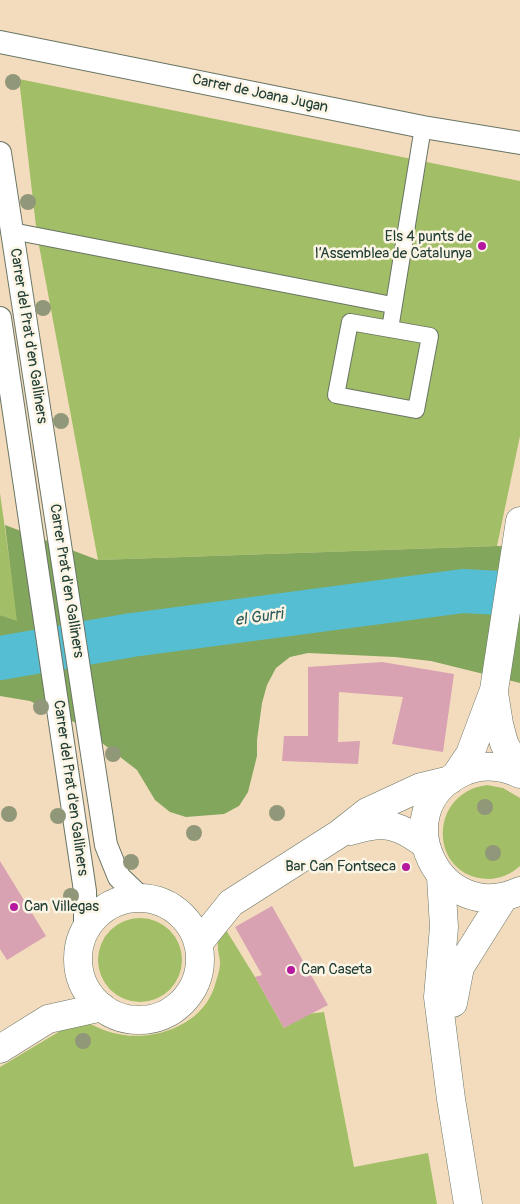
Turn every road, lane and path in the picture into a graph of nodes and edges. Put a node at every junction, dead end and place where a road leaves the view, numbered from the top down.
1 (0, 42) edge
2 (423, 127) junction
3 (520, 143) edge
4 (0, 153) edge
5 (12, 231) junction
6 (392, 306) junction
7 (0, 318) edge
8 (390, 329) junction
9 (52, 489) joint
10 (26, 494) joint
11 (520, 521) edge
12 (80, 673) joint
13 (53, 677) joint
14 (495, 686) junction
15 (520, 774) edge
16 (453, 778) junction
17 (339, 834) junction
18 (425, 844) junction
19 (441, 877) junction
20 (512, 894) edge
21 (141, 898) junction
22 (231, 903) junction
23 (175, 910) junction
24 (85, 930) junction
25 (198, 944) junction
26 (81, 976) junction
27 (102, 1007) junction
28 (48, 1019) junction
29 (444, 1044) junction
30 (0, 1049) edge
31 (468, 1204) edge

1 - 2 street, Carrer de Joana Jugan
2 - 3 street, Carrer de Joana Jugan
2 - 6 street
4 - 5 street, Carrer del Prat d'en Galliners
5 - 6 street
5 - 9 street, Carrer del Prat d'en Galliners
6 - 8 street
7 - 10 street, Carrer del Prat d'en Galliners
8 - 8 street
9 - 12 street, Carrer Prat d'en Galliners
10 - 13 street, Carrer Prat d'en Galliners
11 - 14 street
12 - 21 street, Carrer del Prat d'en Galliners
13 - 24 street, Carrer del Prat d'en Galliners
14 - 15 street
14 - 16 street
15 - 16 street
16 - 17 street
16 - 18 street
17 - 18 street
17 - 22 street
18 - 19 street
19 - 20 street
19 - 29 street
20 - 29 street
21 - 23 street
21 - 24 street
22 - 23 street
22 - 25 street
23 - 25 street
24 - 26 street
25 - 27 street
26 - 27 street
26 - 28 street
27 - 28 street
28 - 30 street
29 - 31 street

